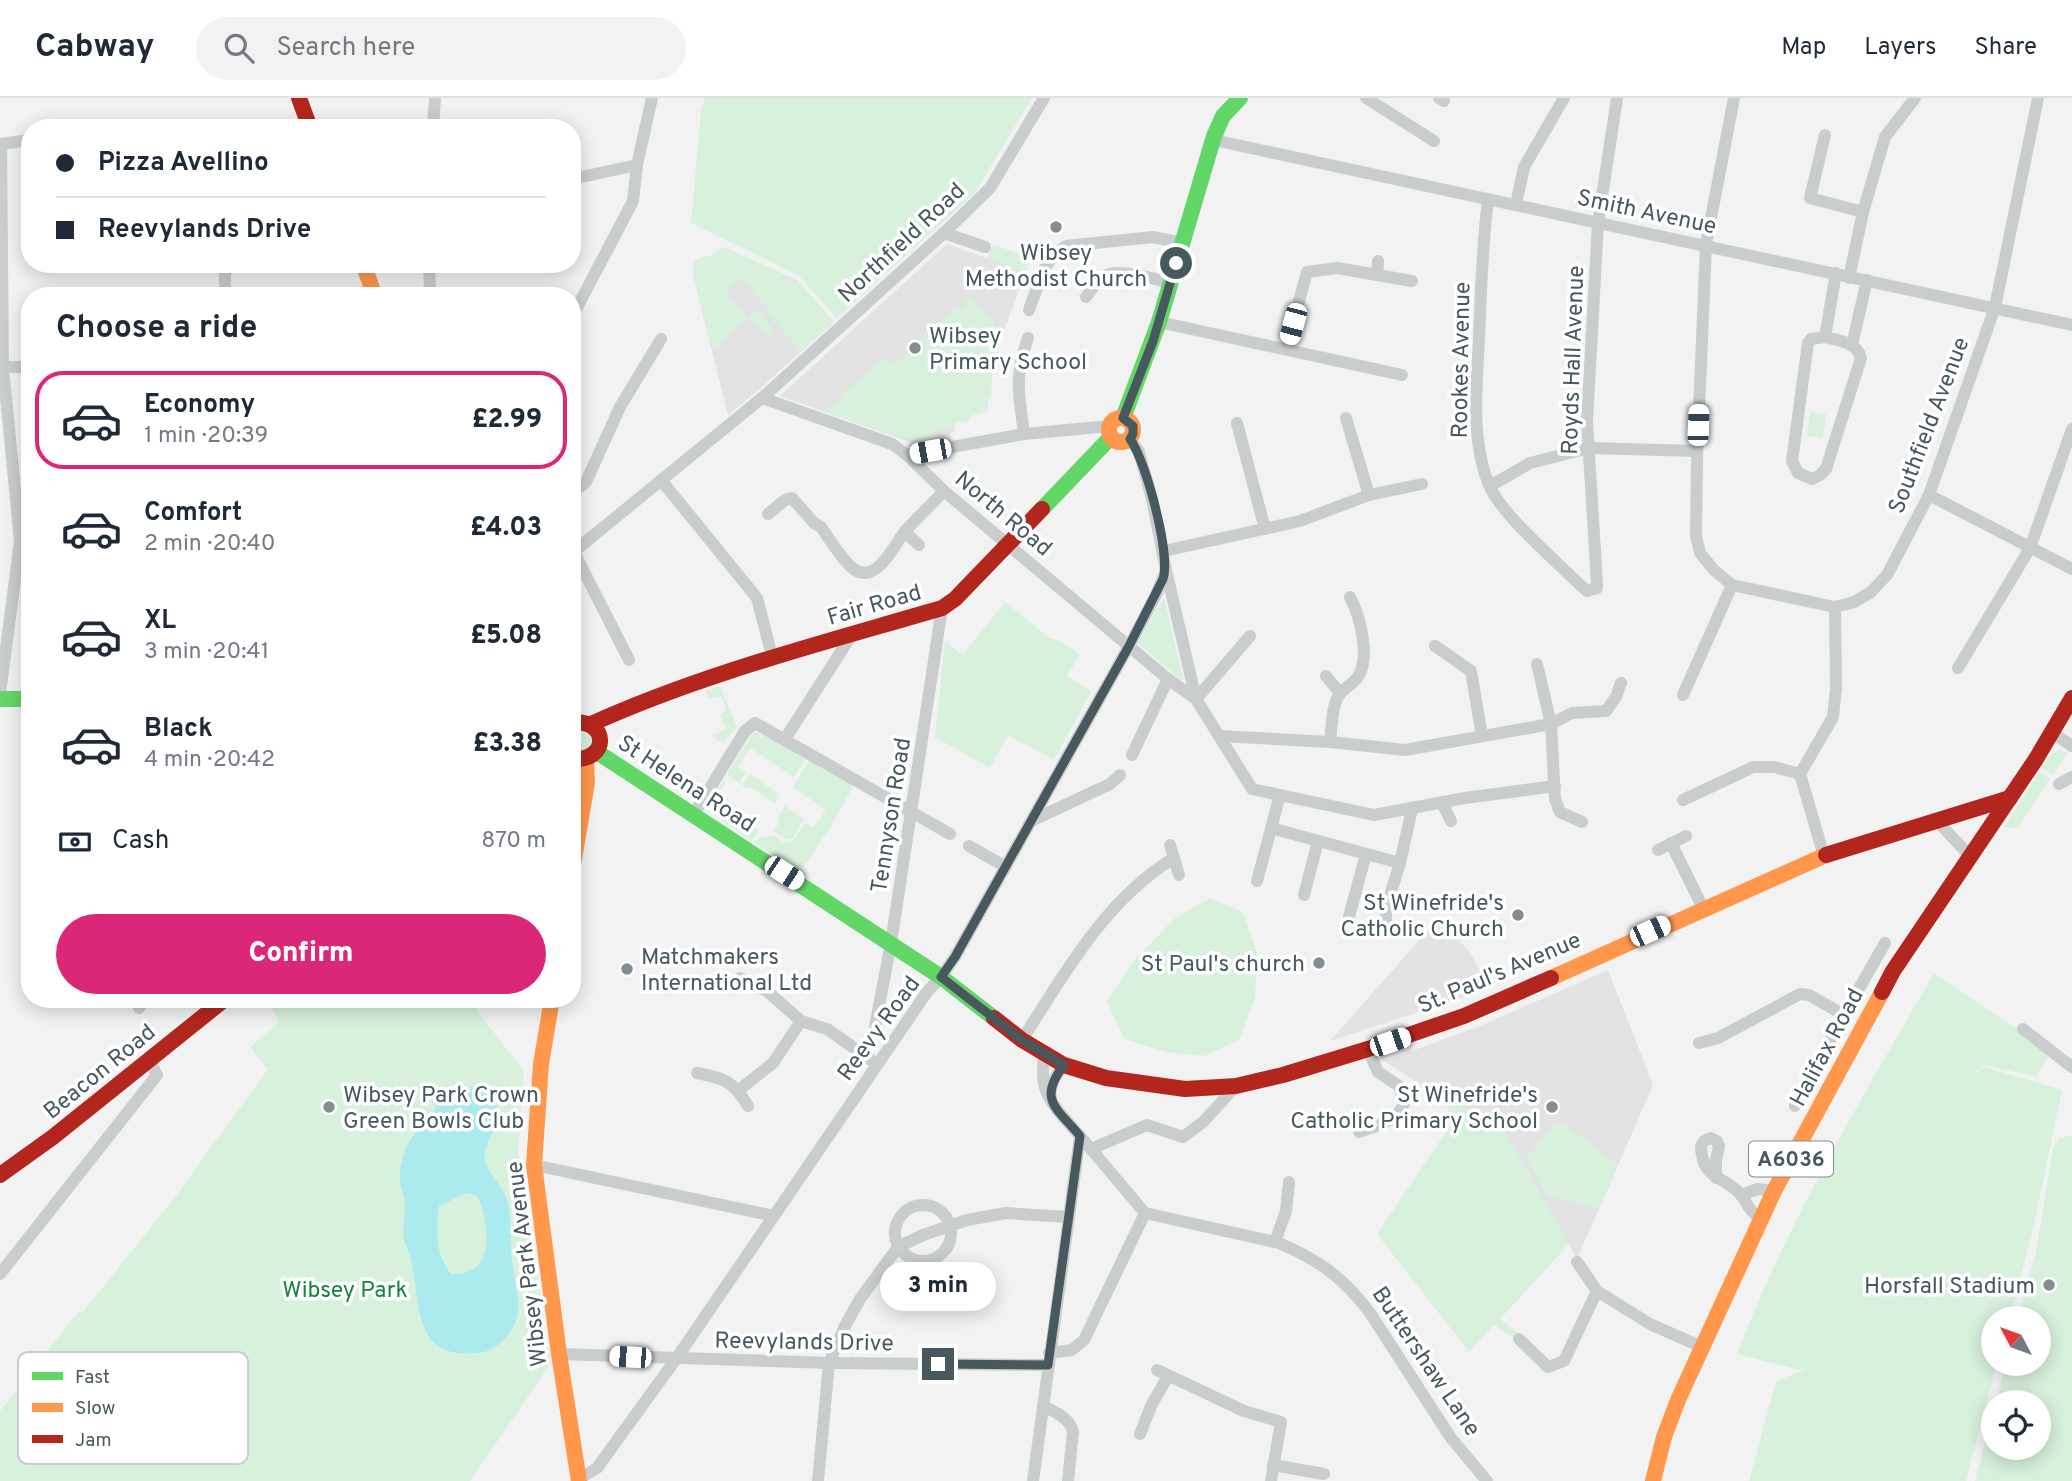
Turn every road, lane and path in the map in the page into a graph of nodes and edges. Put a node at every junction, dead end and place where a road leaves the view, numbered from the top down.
1 (299, 98) edge
2 (435, 98) edge
3 (652, 98) edge
4 (1044, 98) edge
5 (1230, 98) edge
6 (1240, 98) edge
7 (1366, 98) edge
8 (1564, 98) edge
9 (1617, 98) edge
10 (1734, 98) edge
11 (1915, 98) edge
12 (2038, 98) edge
13 (1223, 116) junction
14 (307, 119) edge
15 (434, 119) edge
16 (1825, 135) dead end
17 (1214, 136) junction
18 (21, 141) edge
19 (1434, 141) dead end
20 (0, 144) edge
21 (637, 165) junction
22 (581, 177) edge
23 (1488, 200) junction
24 (1516, 204) junction
25 (1863, 212) junction
26 (1598, 223) junction
27 (944, 233) junction
28 (1183, 243) junction
29 (1706, 244) junction
30 (985, 247) dead end
31 (1378, 261) dead end
32 (225, 273) edge
33 (1836, 273) junction
34 (1377, 275) junction
35 (1849, 278) junction
36 (1867, 280) junction
37 (1412, 281) dead end
38 (1170, 283) junction
39 (225, 285) dead end
40 (1087, 297) dead end
41 (581, 300) edge
42 (1995, 307) junction
43 (1029, 310) dead end
44 (1159, 322) junction
45 (2072, 325) edge
46 (1825, 337) junction
47 (1028, 338) dead end
48 (661, 339) dead end
49 (1852, 345) junction
50 (1286, 349) junction
51 (1, 367) edge
52 (21, 367) edge
53 (1402, 375) dead end
54 (762, 398) junction
55 (1346, 418) dead end
56 (1237, 423) dead end
57 (1115, 427) junction
58 (2072, 429) edge
59 (1024, 434) junction
60 (1130, 439) joint
61 (1589, 448) junction
62 (1697, 451) junction
63 (907, 455) junction
64 (6, 476) edge
65 (661, 480) junction
66 (1422, 484) dead end
67 (581, 486) edge
68 (1490, 486) junction
69 (944, 491) junction
70 (1369, 495) junction
71 (1929, 495) junction
72 (768, 514) dead end
73 (21, 528) edge
74 (1265, 529) junction
75 (905, 532) junction
76 (1007, 544) junction
77 (581, 545) edge
78 (919, 545) dead end
79 (2031, 548) junction
80 (1164, 551) junction
81 (21, 560) edge
82 (581, 567) edge
83 (2072, 569) edge
84 (1166, 570) junction
85 (1597, 583) joint
86 (1732, 584) junction
87 (15, 588) junction
88 (21, 589) edge
89 (1350, 597) dead end
90 (1835, 607) junction
91 (942, 608) junction
92 (851, 636) junction
93 (1250, 636) dead end
94 (1129, 646) junction
95 (1435, 646) dead end
96 (772, 656) junction
97 (629, 660) dead end
98 (1537, 664) dead end
99 (1958, 668) dead end
100 (1325, 676) dead end
101 (1168, 680) junction
102 (1621, 683) dead end
103 (1340, 694) junction
104 (1683, 695) dead end
105 (0, 697) edge
106 (21, 698) edge
107 (2072, 698) edge
108 (1196, 699) junction
109 (581, 720) edge
110 (581, 723) edge
111 (1551, 724) junction
112 (2053, 733) junction
113 (1219, 736) junction
114 (1482, 737) junction
115 (785, 739) junction
116 (1329, 742) junction
117 (2072, 746) edge
118 (1132, 755) dead end
119 (585, 757) edge
120 (1800, 774) junction
121 (1120, 775) dead end
122 (2072, 778) edge
123 (2059, 784) dead end
124 (1555, 786) junction
125 (1280, 795) junction
126 (2010, 798) junction
127 (1682, 800) dead end
128 (1443, 803) junction
129 (1412, 809) junction
130 (911, 811) junction
131 (694, 814) junction
132 (581, 818) edge
133 (1033, 820) junction
134 (1451, 821) dead end
135 (1937, 821) junction
136 (1581, 822) dead end
137 (1271, 828) junction
138 (950, 834) dead end
139 (1686, 836) dead end
140 (1318, 841) junction
141 (1671, 843) junction
142 (1170, 845) dead end
143 (969, 846) dead end
144 (1658, 850) dead end
145 (1366, 854) junction
146 (1824, 856) junction
147 (1970, 856) junction
148 (1174, 858) junction
149 (1400, 863) junction
150 (1006, 867) junction
151 (1179, 876) dead end
152 (1257, 881) dead end
153 (1304, 895) dead end
154 (1703, 908) junction
155 (1349, 917) dead end
156 (1386, 931) dead end
157 (891, 943) junction
158 (1885, 943) dead end
159 (941, 977) junction
160 (731, 986) dead end
161 (202, 1008) edge
162 (550, 1008) edge
163 (1843, 1015) junction
164 (801, 1021) junction
165 (875, 1027) dead end
166 (2023, 1029) dead end
167 (1022, 1040) junction
168 (1699, 1043) dead end
169 (1826, 1048) junction
170 (1368, 1049) junction
171 (1045, 1054) junction
172 (149, 1060) junction
173 (1845, 1060) junction
174 (877, 1064) junction
175 (1064, 1065) junction
176 (2072, 1067) edge
177 (697, 1073) dead end
178 (1236, 1086) junction
179 (739, 1090) junction
180 (1051, 1101) junction
181 (748, 1106) dead end
182 (1795, 1106) dead end
183 (1359, 1132) dead end
184 (1080, 1136) junction
185 (1091, 1149) junction
186 (534, 1165) junction
187 (0, 1175) edge
188 (1716, 1178) dead end
189 (1289, 1182) dead end
190 (1774, 1192) junction
191 (1741, 1195) junction
192 (1145, 1213) junction
193 (774, 1216) junction
194 (1068, 1217) junction
195 (1760, 1218) junction
196 (950, 1226) junction
197 (1275, 1242) junction
198 (898, 1247) junction
199 (1577, 1262) dead end
200 (0, 1274) edge
201 (1597, 1291) junction
202 (1519, 1339) dead end
203 (1702, 1347) junction
204 (559, 1354) junction
205 (676, 1359) junction
206 (1049, 1359) junction
207 (829, 1363) junction
208 (1043, 1406) junction
209 (1140, 1434) dead end
210 (1273, 1465) junction
211 (1324, 1474) dead end
212 (579, 1480) edge
213 (818, 1481) edge
214 (1033, 1481) edge
215 (1068, 1481) edge
216 (1271, 1481) edge
217 (1487, 1481) edge
218 (1653, 1481) edge

1 - 14 main road
2 - 15 street
3 - 21 street
4 - 27 street, Northfield Road
5 - 13 street
6 - 13 main road
7 - 19 street
8 - 24 street
9 - 26 street, Royds Hall Avenue
10 - 29 street
11 - 25 street
12 - 42 street, Southfield Avenue
13 - 17 main road
16 - 25 street
17 - 23 street, Smith Avenue
17 - 28 main road
18 - 20 street
20 - 51 street
21 - 22 street
21 - 41 street
23 - 24 street, Smith Avenue
23 - 68 street, Rookes Avenue
24 - 26 street, Smith Avenue
25 - 35 street
26 - 29 street, Smith Avenue
26 - 61 street, Royds Hall Avenue
27 - 30 street
27 - 54 street, Northfield Road
28 - 38 main road
28 - 43 street
29 - 33 street, Smith Avenue
29 - 62 street
31 - 34 street
32 - 39 street
33 - 35 street, Smith Avenue
33 - 46 street
34 - 37 street
34 - 50 street
35 - 36 street, Smith Avenue
36 - 42 street, Smith Avenue
36 - 49 street
38 - 40 street
38 - 44 main road
42 - 45 street, Smith Avenue
42 - 71 street, Southfield Avenue
44 - 50 street
44 - 57 main road
46 - 49 street
46 - 49 street
47 - 59 street
48 - 67 street
50 - 53 street
51 - 52 street
51 - 64 street
54 - 63 street, North Road
54 - 65 street, Northfield Road
55 - 70 street
56 - 74 street
57 - 59 street
57 - 60 main road
57 - 76 main road, Fair Road
58 - 79 street
59 - 63 street
60 - 80 street
61 - 62 street
61 - 68 street
61 - 85 street, Royds Hall Avenue
62 - 86 street
63 - 69 street, North Road
64 - 73 street
65 - 77 street, Northfield Road
65 - 96 street
66 - 70 street
68 - 85 street, Rookes Avenue
69 - 75 street
69 - 76 street, North Road
70 - 74 street
71 - 79 street
71 - 90 street, Southfield Avenue
72 - 75 street
74 - 80 street
75 - 78 street
76 - 91 main road, Fair Road
76 - 94 street, North Road
79 - 83 street
79 - 99 street
80 - 84 street
81 - 87 street
82 - 97 street
84 - 94 street, Reevy Road
84 - 108 street
86 - 90 street
86 - 104 street
87 - 88 street
87 - 105 street
89 - 103 street
90 - 120 street
91 - 92 main road, Fair Road
91 - 130 street, Tennyson Road
92 - 96 main road, Fair Road
92 - 115 street
93 - 108 street
94 - 101 street, North Road
94 - 133 street, Reevy Road
95 - 114 street
96 - 109 main road, Fair Road
98 - 111 street
100 - 103 street
101 - 108 street, North Road
101 - 118 street
102 - 111 street
103 - 116 street
105 - 106 main road
107 - 112 main road, Halifax Road / A6036
108 - 113 street
110 - 119 main road
111 - 114 street
111 - 124 street
112 - 117 street
112 - 126 main road, Halifax Road / A6036
113 - 116 street
113 - 125 street
114 - 116 street
115 - 130 street
115 - 131 street
119 - 131 main road, St Helena Road
119 - 132 main road
120 - 127 street
120 - 146 street
121 - 133 street
122 - 123 street
124 - 128 street
124 - 136 street
125 - 129 street
125 - 137 street
126 - 135 main road, St. Paul's Avenue
126 - 147 main road, Halifax Road / A6036
128 - 129 street
128 - 134 street
129 - 149 street
130 - 138 street
130 - 157 street, Tennyson Road
131 - 157 main road, St Helena Road
133 - 150 street, Reevy Road
135 - 146 main road, St. Paul's Avenue
135 - 147 street
137 - 140 street
137 - 152 street
139 - 141 street
140 - 145 street
140 - 153 street
141 - 144 street
141 - 154 street
142 - 148 street
143 - 150 street
145 - 149 street
145 - 155 street
146 - 154 main road, St. Paul's Avenue
147 - 173 main road, Halifax Road / A6036
148 - 151 street
148 - 167 street
149 - 156 street
150 - 159 street, Reevy Road
154 - 170 main road, St. Paul's Avenue
157 - 159 main road, St Helena Road
157 - 165 street, Tennyson Road
158 - 163 street
159 - 167 main road, St Helena Road
159 - 174 street, Reevy Road
160 - 164 street
161 - 172 main road, Beacon Road
162 - 186 main road, Wibsey Park Avenue
163 - 168 street
163 - 169 street
164 - 174 street
164 - 179 street
166 - 176 street
167 - 171 main road, St Helena Road
169 - 173 street
169 - 182 street
170 - 178 main road, St. Paul's Avenue
170 - 183 street
171 - 175 main road, St Helena Road
171 - 180 street
172 - 187 main road, Beacon Road
172 - 200 street
173 - 190 main road, Halifax Road / A6036
174 - 193 street, Reevy Road
175 - 178 main road, St. Paul's Avenue
175 - 180 street
177 - 179 street
178 - 185 street
179 - 181 street
180 - 184 street
184 - 185 street
184 - 194 street
185 - 192 street
186 - 193 street
186 - 204 main road, Wibsey Park Avenue
188 - 191 street
189 - 197 street
190 - 191 street
190 - 195 main road, Halifax Road / A6036
191 - 195 street
192 - 197 street, Buttershaw Lane
192 - 206 street, Reevylands Drive
193 - 205 street, Reevy Road
194 - 196 street
194 - 206 street
195 - 203 main road, Halifax Road / A6036
196 - 198 street
196 - 198 street
196 - 198 street
197 - 217 street, Buttershaw Lane
198 - 207 street
199 - 201 street
201 - 202 street
201 - 203 street
203 - 218 main road, Halifax Road / A6036
204 - 205 street, Reevylands Drive
204 - 212 main road, Wibsey Park Avenue
205 - 207 street, Reevylands Drive
205 - 212 street, Reevy Road
206 - 207 street, Reevylands Drive
206 - 208 street
207 - 213 street
208 - 214 street
208 - 215 street
209 - 210 street
210 - 211 street
210 - 216 street

